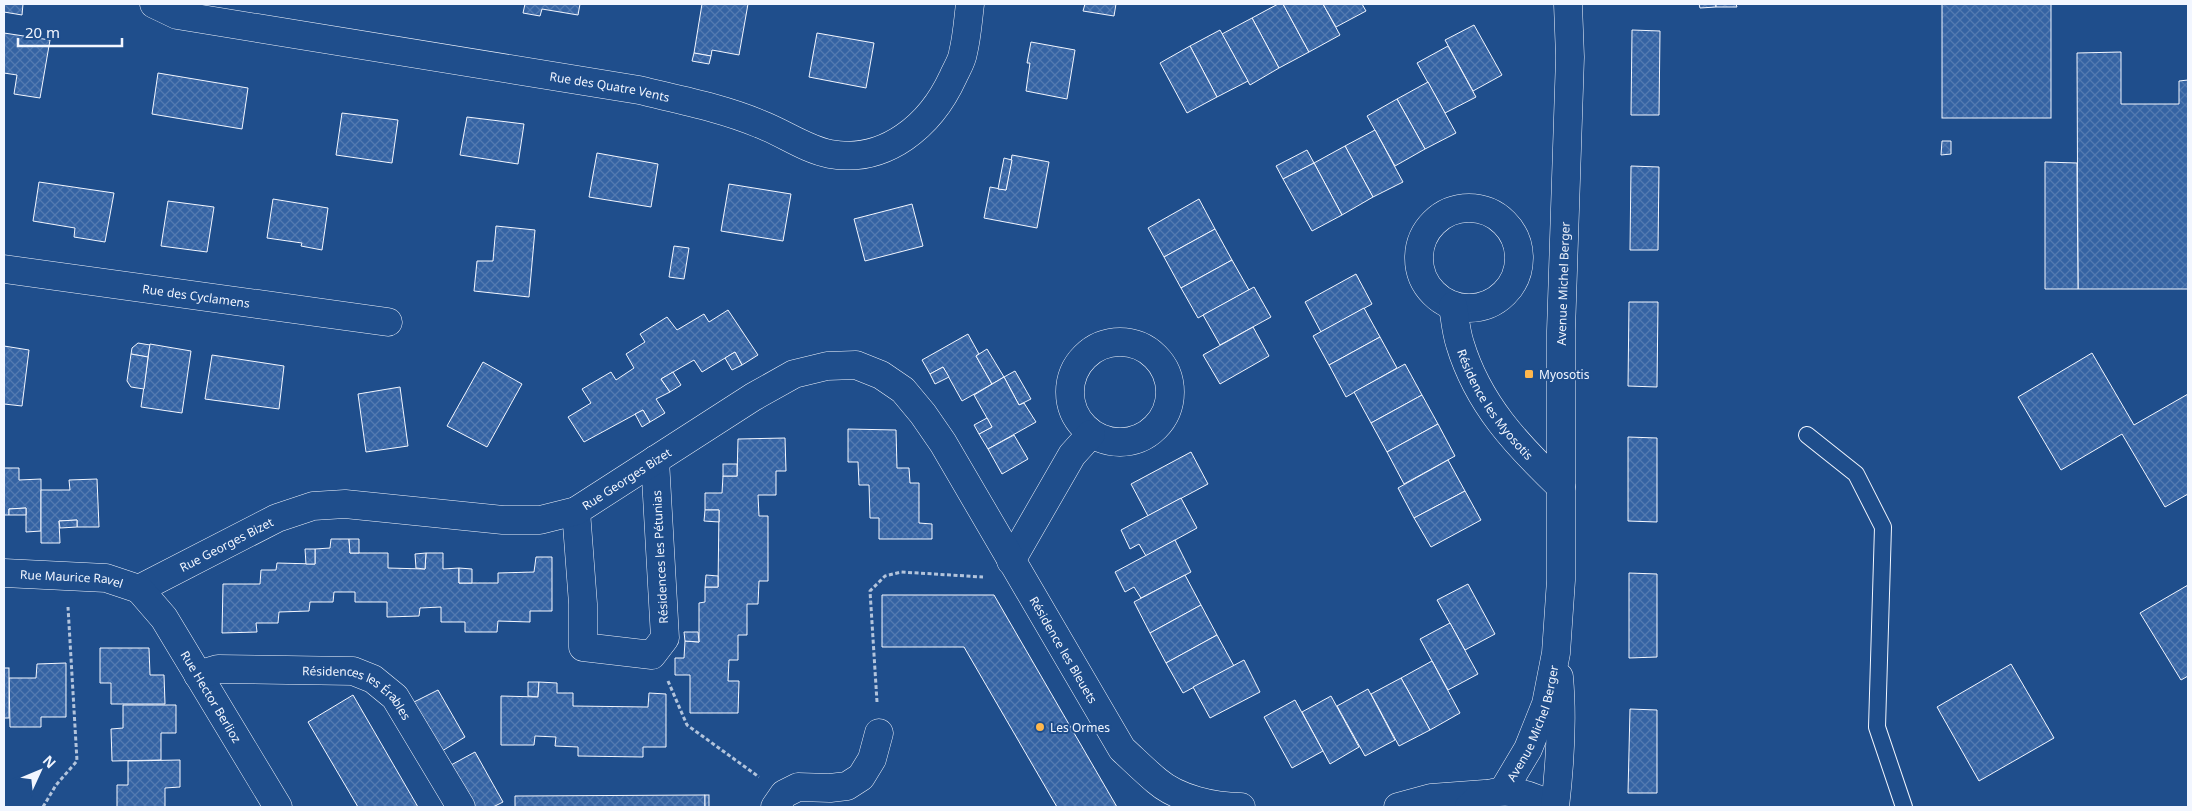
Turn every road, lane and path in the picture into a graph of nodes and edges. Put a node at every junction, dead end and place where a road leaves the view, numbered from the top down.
1 (154, 4) edge
2 (970, 4) edge
3 (1568, 4) edge
4 (4, 268) edge
5 (1453, 306) dead end
6 (388, 322) dead end
7 (1090, 434) dead end
8 (1807, 434) dead end
9 (656, 460) junction
10 (1561, 487) junction
11 (576, 511) junction
12 (1017, 570) junction
13 (4, 573) edge
14 (66, 576) junction
15 (139, 589) junction
16 (1556, 653) junction
17 (652, 655) junction
18 (198, 675) junction
19 (878, 733) joint
20 (1486, 797) edge
21 (780, 801) edge
22 (43, 807) edge
23 (278, 807) edge
24 (460, 807) edge
25 (1241, 807) edge
26 (1398, 807) edge
27 (1553, 807) edge
28 (1904, 807) edge

1 - 2 street, Rue des Quatre Vents
3 - 10 street, Avenue Michel Berger
4 - 6 street, Rue des Cyclamens
5 - 10 street, Résidence les Myosotis
7 - 12 street
8 - 28 lane
9 - 11 street, Rue Georges Bizet
9 - 12 street, Rue Georges Bizet
9 - 17 street, Résidences les Pétunias
10 - 16 street, Avenue Michel Berger
11 - 15 street, Rue Georges Bizet
11 - 17 street
12 - 19 path
12 - 25 street, Résidence les Bleuets
13 - 14 street, Rue Maurice Ravel
14 - 15 street, Rue Maurice Ravel
14 - 22 path
15 - 18 street, Rue Hector Berlioz
16 - 20 street, Avenue Michel Berger
16 - 27 street, Avenue Michel Berger
17 - 21 path
18 - 23 street, Rue Hector Berlioz
18 - 24 street, Résidences les Érables
19 - 21 street
20 - 26 street
20 - 27 street, Avenue Michel Berger

